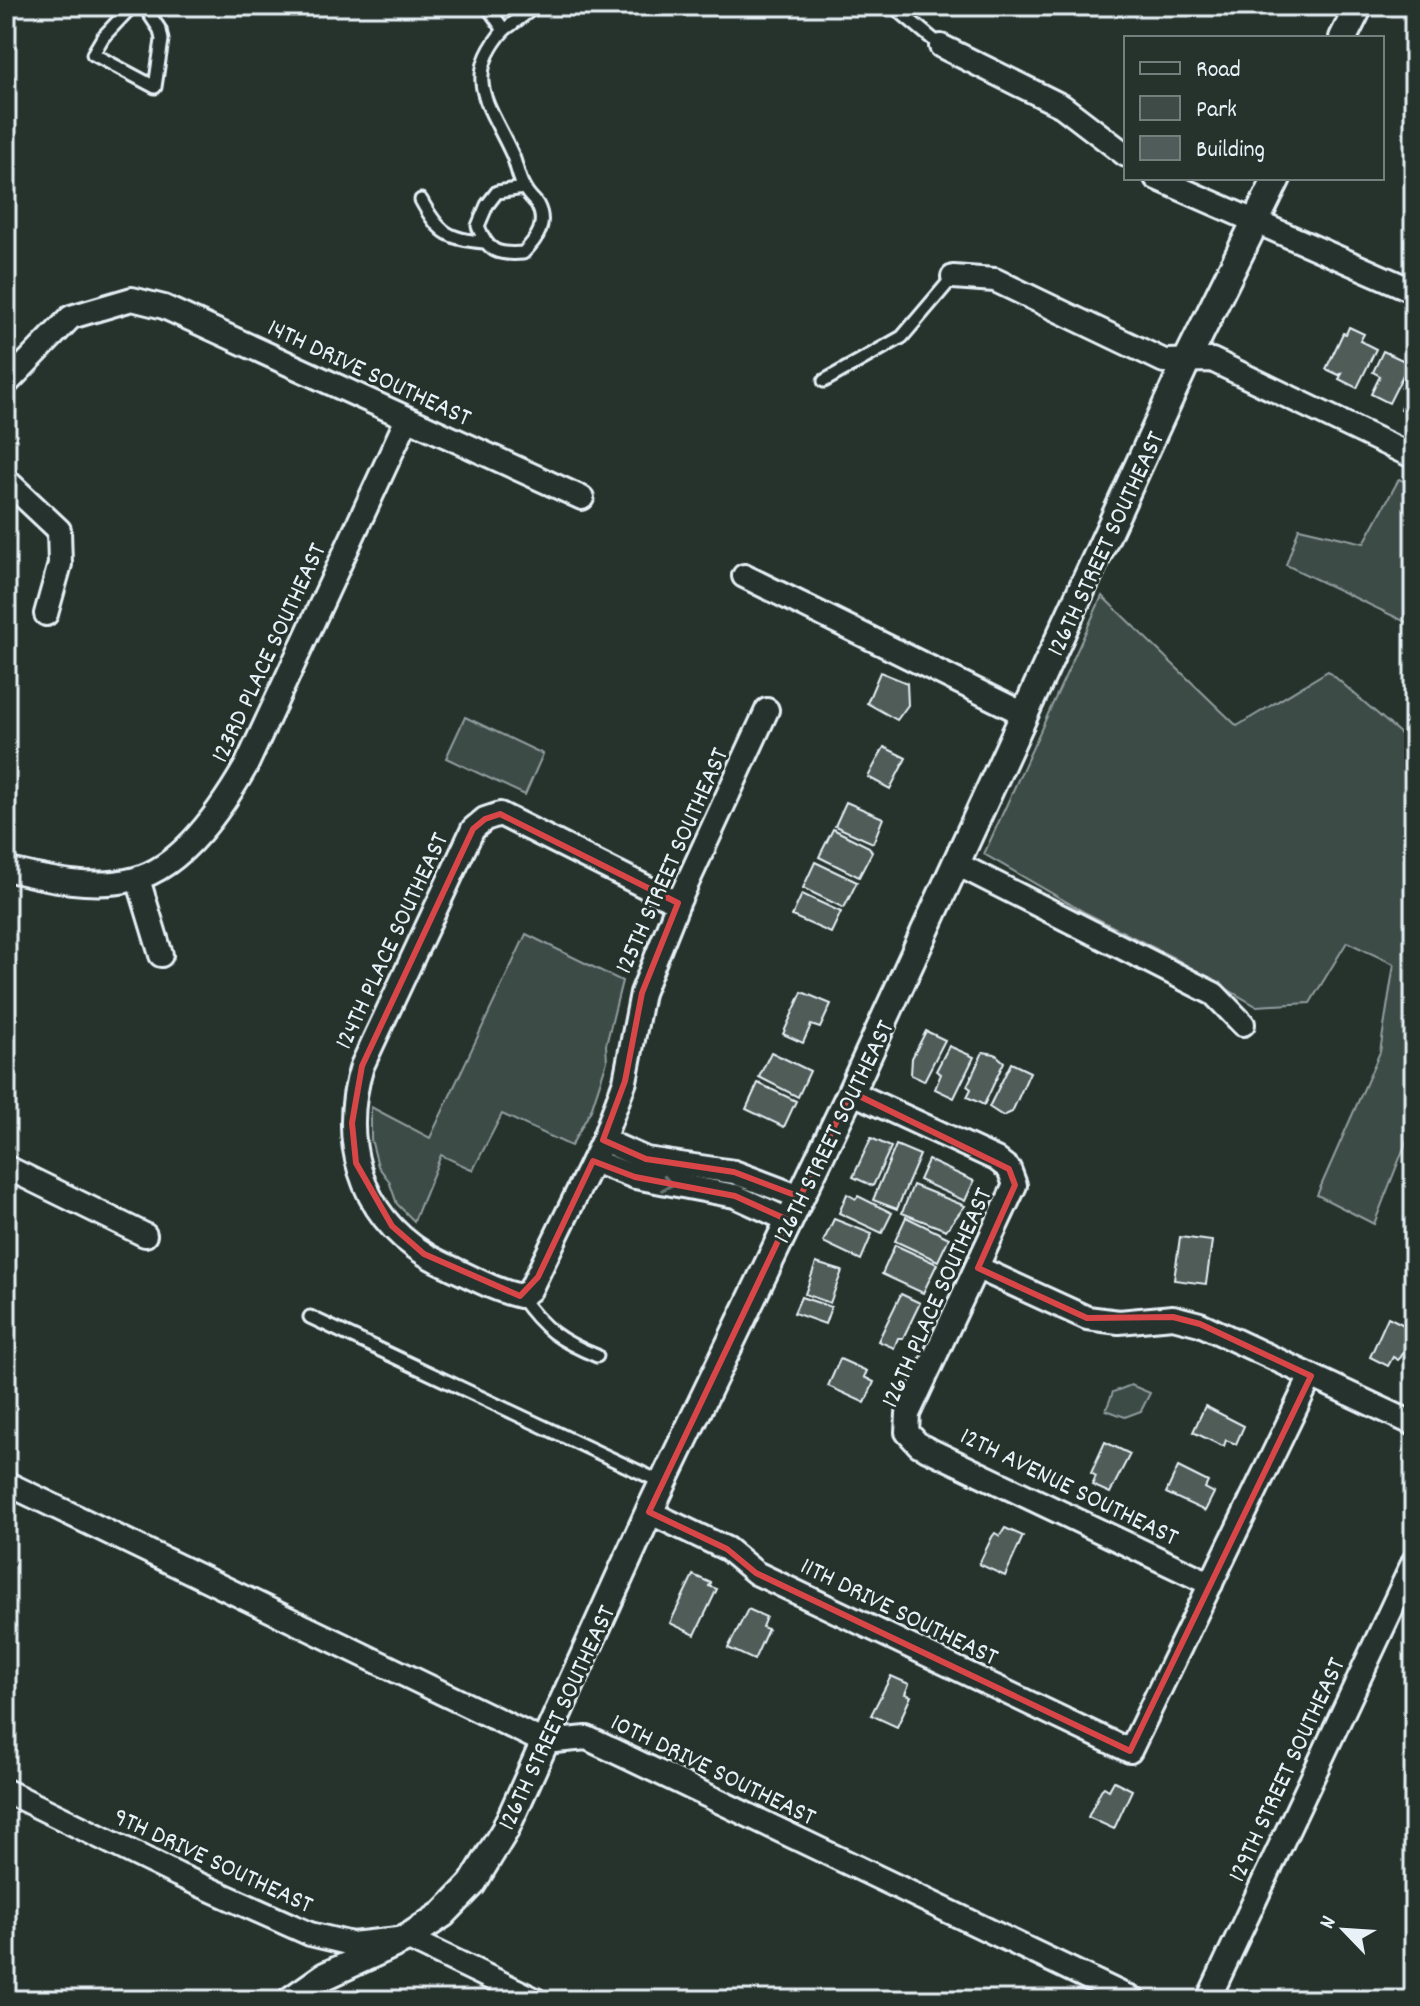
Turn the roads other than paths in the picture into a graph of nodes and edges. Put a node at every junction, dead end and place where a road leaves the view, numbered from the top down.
1 (132, 6) edge
2 (144, 6) edge
3 (487, 6) edge
4 (536, 6) edge
5 (893, 6) edge
6 (1359, 6) edge
7 (504, 30) junction
8 (1344, 36) edge
9 (941, 46) joint
10 (1124, 153) edge
11 (1160, 180) edge
12 (1276, 180) edge
13 (524, 188) junction
14 (421, 200) dead end
15 (1256, 223) junction
16 (484, 242) junction
17 (953, 277) joint
18 (1414, 291) edge
19 (1187, 360) junction
20 (824, 381) dead end
21 (6, 384) edge
22 (407, 419) junction
23 (1414, 457) edge
24 (6, 480) edge
25 (582, 498) dead end
26 (744, 576) dead end
27 (46, 614) dead end
28 (767, 710) dead end
29 (1024, 714) junction
30 (957, 864) junction
31 (6, 869) edge
32 (138, 879) junction
33 (678, 903) junction
34 (161, 955) dead end
35 (1243, 1024) dead end
36 (851, 1092) junction
37 (603, 1140) junction
38 (593, 1161) junction
39 (6, 1167) edge
40 (794, 1209) junction
41 (145, 1235) dead end
42 (978, 1268) junction
43 (520, 1296) junction
44 (310, 1317) dead end
45 (597, 1356) dead end
46 (1311, 1376) junction
47 (1414, 1424) edge
48 (907, 1432) joint
49 (6, 1483) edge
50 (663, 1483) junction
51 (649, 1512) junction
52 (1414, 1561) edge
53 (1211, 1584) junction
54 (544, 1742) junction
55 (6, 1791) edge
56 (407, 1938) junction
57 (291, 2000) edge
58 (536, 2000) edge
59 (1134, 2000) edge
60 (1208, 2000) edge

1 - 2 lane
3 - 7 lane
4 - 7 lane
5 - 9 lane
6 - 8 street
7 - 13 lane
9 - 10 street
11 - 15 street
12 - 15 street, 126TH STREET SOUTHEAST
13 - 16 lane
13 - 16 lane
14 - 16 lane
15 - 18 street
15 - 19 street, 126TH STREET SOUTHEAST
17 - 19 street
17 - 20 lane
19 - 23 street
19 - 29 street, 126TH STREET SOUTHEAST
21 - 22 street, 14TH DRIVE SOUTHEAST
22 - 25 street, 14TH DRIVE SOUTHEAST
22 - 32 street, 123RD PLACE SOUTHEAST
24 - 27 street
26 - 29 street
28 - 33 street, 125TH STREET SOUTHEAST
29 - 30 street, 126TH STREET SOUTHEAST
30 - 35 street
30 - 36 street, 126TH STREET SOUTHEAST
31 - 32 street
32 - 34 street
33 - 37 street, 125TH STREET SOUTHEAST
33 - 43 street, 124TH PLACE SOUTHEAST
36 - 40 street, 126TH STREET SOUTHEAST
36 - 42 street, 126TH PLACE SOUTHEAST
37 - 38 street, 125TH STREET SOUTHEAST
37 - 40 street
38 -> 40 street
38 - 43 street, 125TH STREET SOUTHEAST
39 - 41 street
40 - 50 street, 126TH STREET SOUTHEAST
42 - 46 street
42 - 48 street, 126TH PLACE SOUTHEAST
43 - 45 lane
44 - 50 lane
46 - 47 street
46 - 53 street
48 - 53 street, 12TH AVENUE SOUTHEAST
49 - 54 street
50 - 51 street, 126TH STREET SOUTHEAST
51 - 53 street, 11TH DRIVE SOUTHEAST
51 - 54 street, 126TH STREET SOUTHEAST
52 - 60 street, 129TH STREET SOUTHEAST
54 - 56 street, 126TH STREET SOUTHEAST
54 - 59 street, 10TH DRIVE SOUTHEAST
55 - 56 street, 9TH DRIVE SOUTHEAST
56 - 57 street, 126TH STREET SOUTHEAST
56 - 58 street

